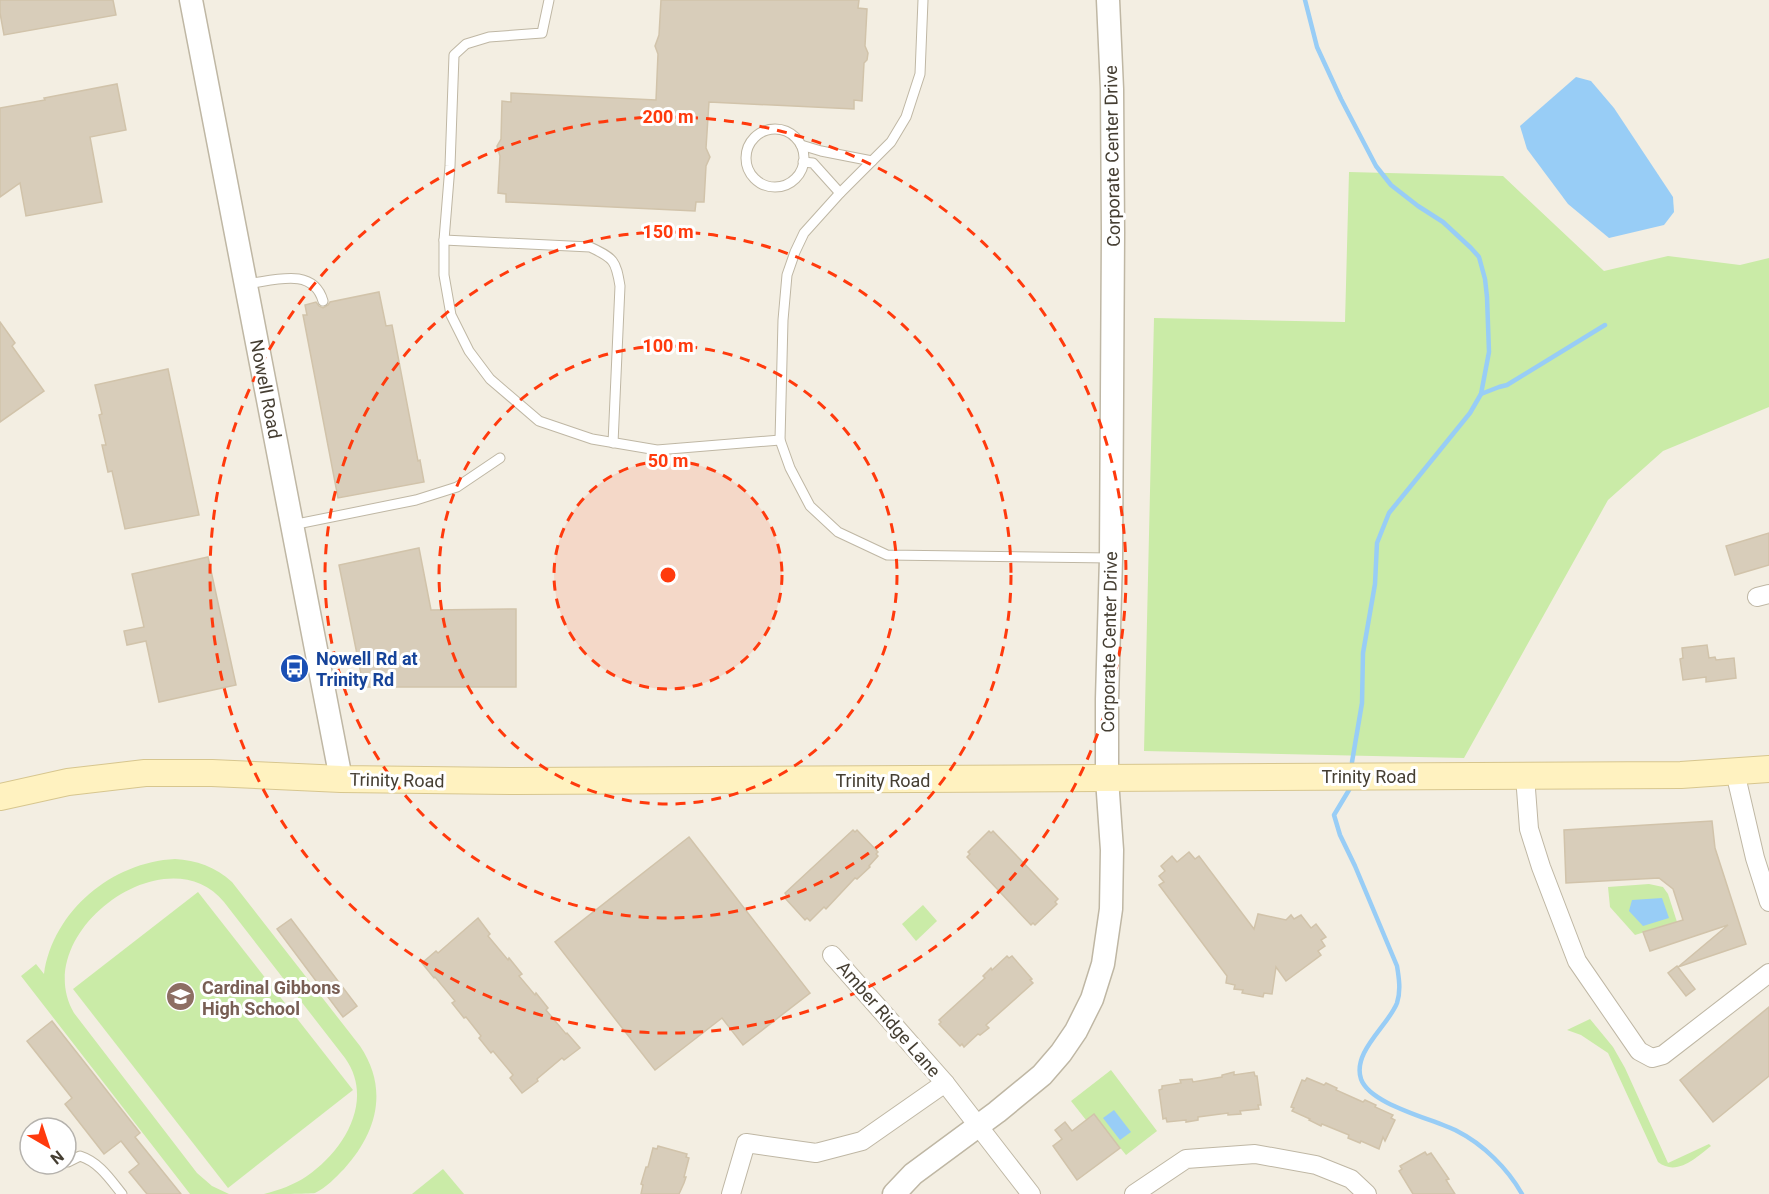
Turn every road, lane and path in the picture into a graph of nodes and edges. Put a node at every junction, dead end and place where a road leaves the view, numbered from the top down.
1 (191, 0) edge
2 (549, 0) edge
3 (923, 0) edge
4 (1108, 0) edge
5 (801, 145) junction
6 (872, 161) junction
7 (803, 162) junction
8 (840, 193) junction
9 (444, 240) junction
10 (246, 284) junction
11 (323, 301) dead end
12 (780, 440) junction
13 (613, 443) junction
14 (500, 458) dead end
15 (292, 525) junction
16 (1111, 558) junction
17 (1769, 769) edge
18 (1735, 772) junction
19 (1525, 776) junction
20 (340, 779) junction
21 (1107, 779) junction
22 (0, 797) edge
23 (1769, 902) edge
24 (832, 955) dead end
25 (1769, 973) edge
26 (945, 1083) junction
27 (979, 1125) junction
28 (78, 1157) edge
29 (1021, 1190) edge
30 (122, 1194) edge
31 (731, 1194) edge
32 (894, 1194) edge
33 (1134, 1194) edge
34 (1367, 1194) edge

1 - 10 street, Nowell Road
2 - 9 lane
3 - 6 lane
4 - 16 street, Corporate Center Drive
5 - 6 lane
5 - 7 lane
5 - 7 lane
6 - 8 lane
7 - 8 lane
8 - 12 lane
9 - 13 lane
9 - 13 lane
10 - 11 lane
10 - 15 street, Nowell Road
12 - 13 lane
12 - 16 lane
14 - 15 lane
15 - 20 street, Nowell Road
16 - 21 street, Corporate Center Drive
17 - 18 main road, Trinity Road
18 - 19 main road, Trinity Road
18 - 23 street
19 - 21 main road, Trinity Road
19 - 25 street
20 - 21 main road, Trinity Road
20 - 22 main road, Trinity Road
21 - 27 street, Corporate Center Drive
24 - 26 street, Amber Ridge Lane
26 - 27 street, Amber Ridge Lane
26 - 31 street, Amber Ridge Lane
27 - 29 street, Amber Ridge Lane
27 - 32 street, Corporate Center Drive
28 - 30 lane
33 - 34 street

